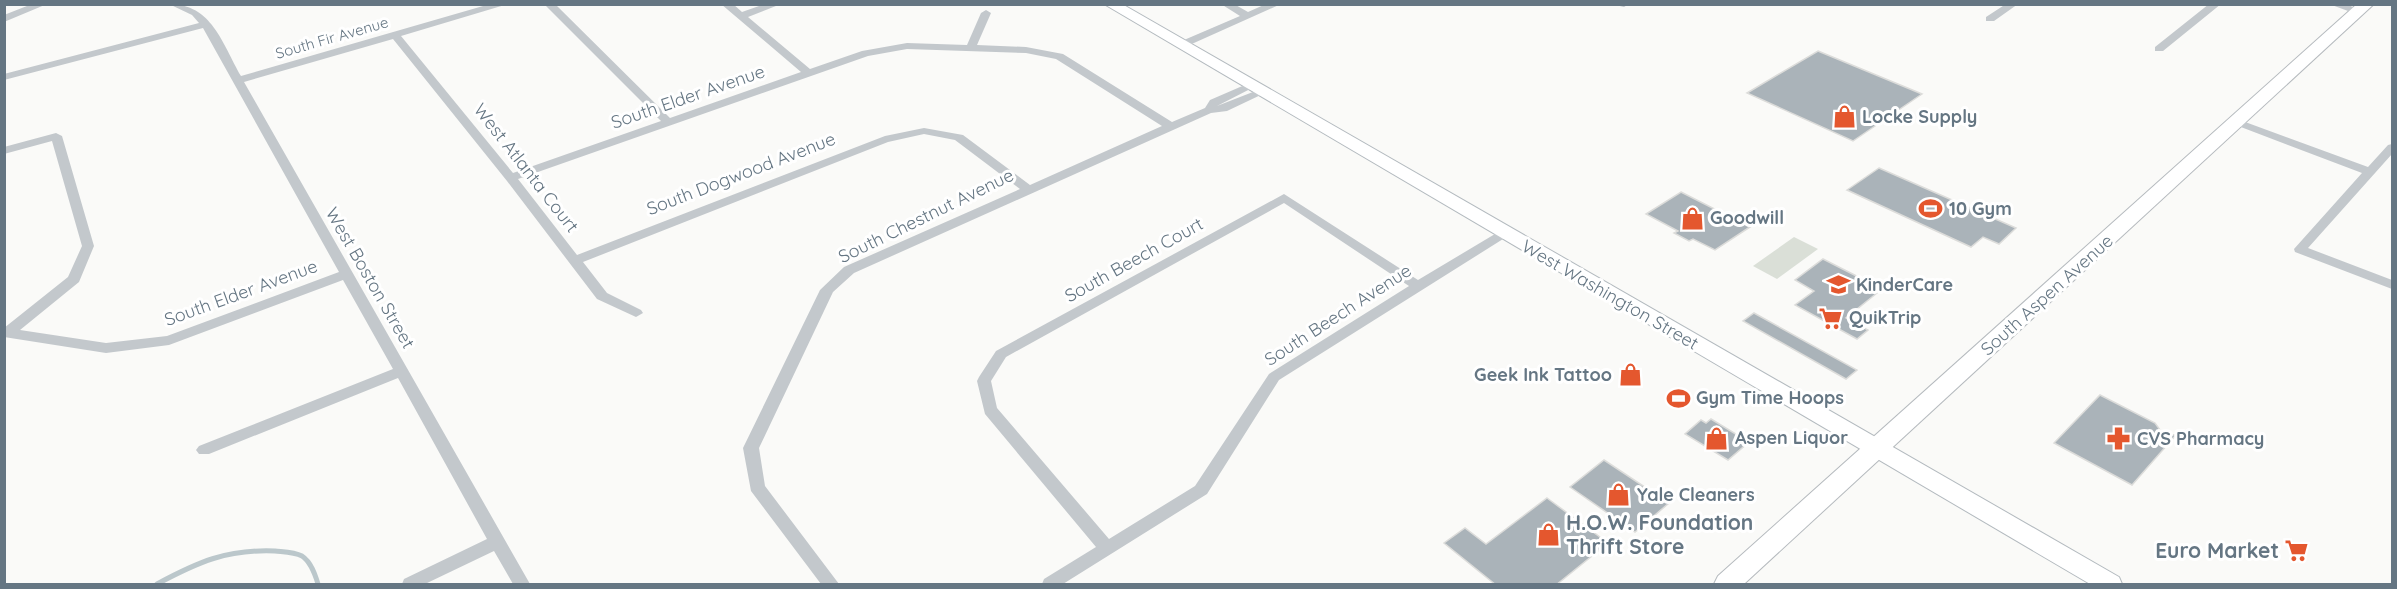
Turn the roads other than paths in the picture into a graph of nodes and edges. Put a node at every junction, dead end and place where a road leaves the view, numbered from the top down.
1 (42, 4) edge
2 (174, 4) edge
3 (503, 4) edge
4 (549, 4) edge
5 (726, 4) edge
6 (776, 4) edge
7 (1111, 4) edge
8 (1226, 4) edge
9 (1276, 4) edge
10 (1616, 4) edge
11 (1624, 4) edge
12 (2013, 4) edge
13 (2216, 4) edge
14 (2334, 4) edge
15 (2363, 8) edge
16 (986, 13) dead end
17 (741, 16) junction
18 (1247, 16) junction
19 (4, 19) edge
20 (1990, 19) dead end
21 (206, 24) junction
22 (395, 35) junction
23 (1176, 43) junction
24 (971, 47) junction
25 (2160, 49) dead end
26 (809, 74) junction
27 (4, 77) edge
28 (238, 80) junction
29 (1256, 89) junction
30 (668, 122) junction
31 (2237, 122) junction
32 (1171, 127) junction
33 (2392, 147) edge
34 (4, 151) edge
35 (2370, 171) junction
36 (511, 178) junction
37 (1027, 189) junction
38 (1505, 234) junction
39 (574, 261) junction
40 (347, 274) junction
41 (2392, 285) edge
42 (1418, 286) junction
43 (636, 313) dead end
44 (7, 332) edge
45 (402, 371) junction
46 (204, 450) dead end
47 (1877, 450) junction
48 (497, 542) junction
49 (1107, 548) junction
50 (410, 585) edge
51 (521, 585) edge
52 (830, 585) edge
53 (1050, 585) edge
54 (1727, 585) edge
55 (2110, 585) edge

1 - 19 street
2 - 21 street, West Boston Street
3 - 22 street, South Fir Avenue
4 - 30 street
5 - 17 street
6 - 17 street
7 - 23 main road, West Washington Street
8 - 18 street
9 - 18 street
10 - 11 street
12 - 20 street
13 - 25 street
14 - 15 street
15 - 31 main road, South Aspen Avenue
16 - 24 street
17 - 26 street
18 - 23 street
21 - 27 street
21 - 28 street, West Boston Street
22 - 28 street, South Fir Avenue
22 - 36 street, West Atlanta Court
23 - 29 main road, West Washington Street
24 - 26 street, South Elder Avenue
24 - 32 street, South Elder Avenue
26 - 30 street, South Elder Avenue
28 - 40 street, West Boston Street
29 - 32 street, South Chestnut Avenue
29 - 38 main road, West Washington Street
30 - 36 street, South Elder Avenue
31 - 35 street
31 - 47 main road, South Aspen Avenue
32 - 37 street, South Chestnut Avenue
33 - 35 street
34 - 44 street
35 - 41 street
36 - 39 street, West Atlanta Court
37 - 39 street, South Dogwood Avenue
37 - 52 street, South Chestnut Avenue
38 - 42 street, South Beech Avenue
38 - 47 main road, West Washington Street
39 - 43 street, West Atlanta Court
40 - 44 street, South Elder Avenue
40 - 45 street, West Boston Street
42 - 49 street, South Beech Avenue
42 - 49 street, South Beech Court
45 - 46 street
45 - 48 street, West Boston Street
47 - 54 main road, South Aspen Avenue
47 - 55 main road, West Washington Street
48 - 50 street
48 - 51 street, West Boston Street
49 - 53 street, South Beech Avenue

